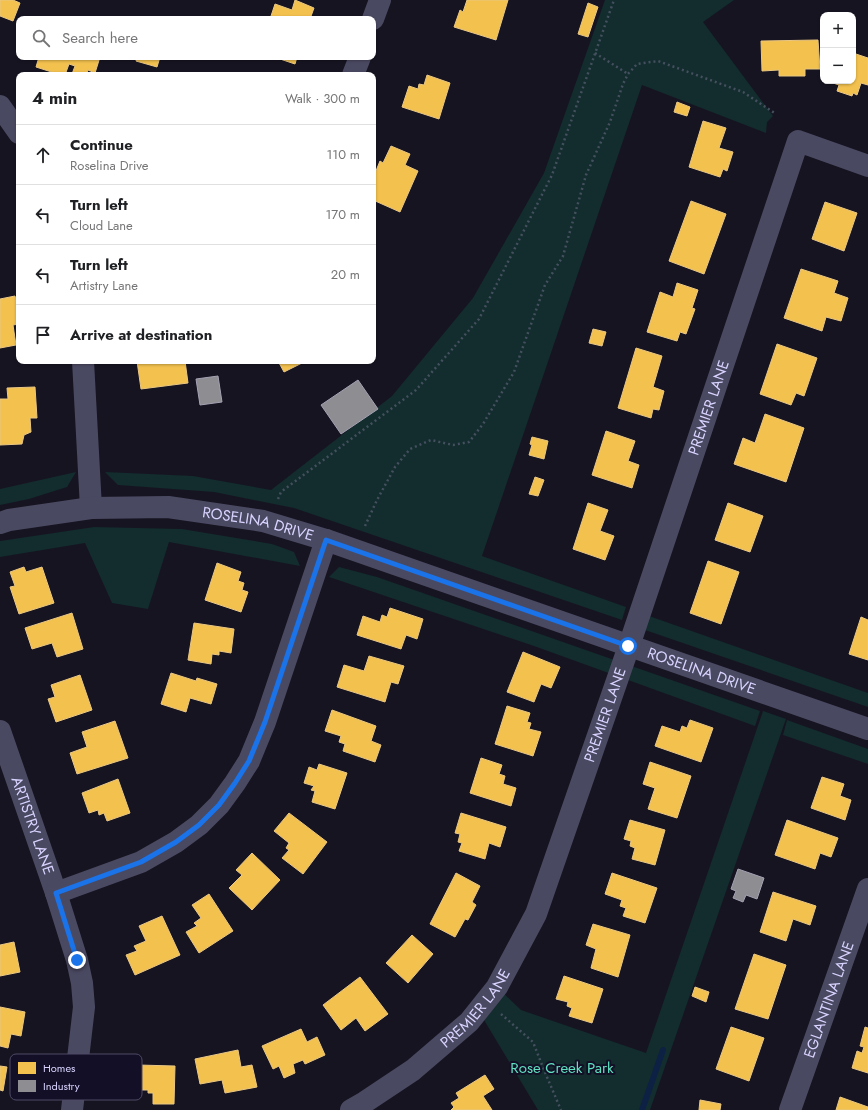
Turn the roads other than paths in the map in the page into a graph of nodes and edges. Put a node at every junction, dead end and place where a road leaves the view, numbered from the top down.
1 (380, 0) edge
2 (374, 16) edge
3 (359, 60) edge
4 (355, 72) edge
5 (0, 106) edge
6 (16, 129) edge
7 (868, 166) edge
8 (83, 364) edge
9 (91, 508) junction
10 (0, 523) edge
11 (326, 540) junction
12 (628, 646) junction
13 (868, 729) edge
14 (0, 731) edge
15 (868, 889) edge
16 (56, 893) junction
17 (79, 1054) edge
18 (73, 1100) edge
19 (362, 1107) edge
20 (72, 1110) edge
21 (790, 1110) edge

1 - 2 street
3 - 4 street
5 - 6 street
7 - 12 street, PREMIER LANE
8 - 9 street
9 - 10 street, ROSELINA DRIVE
9 - 11 street, ROSELINA DRIVE
11 - 12 street, ROSELINA DRIVE
11 - 16 street
12 - 13 street, ROSELINA DRIVE
12 - 19 street, PREMIER LANE
14 - 16 street, ARTISTRY LANE
15 - 21 street, EGLANTINA LANE
16 - 17 street, ARTISTRY LANE
18 - 20 street, ARTISTRY LANE

